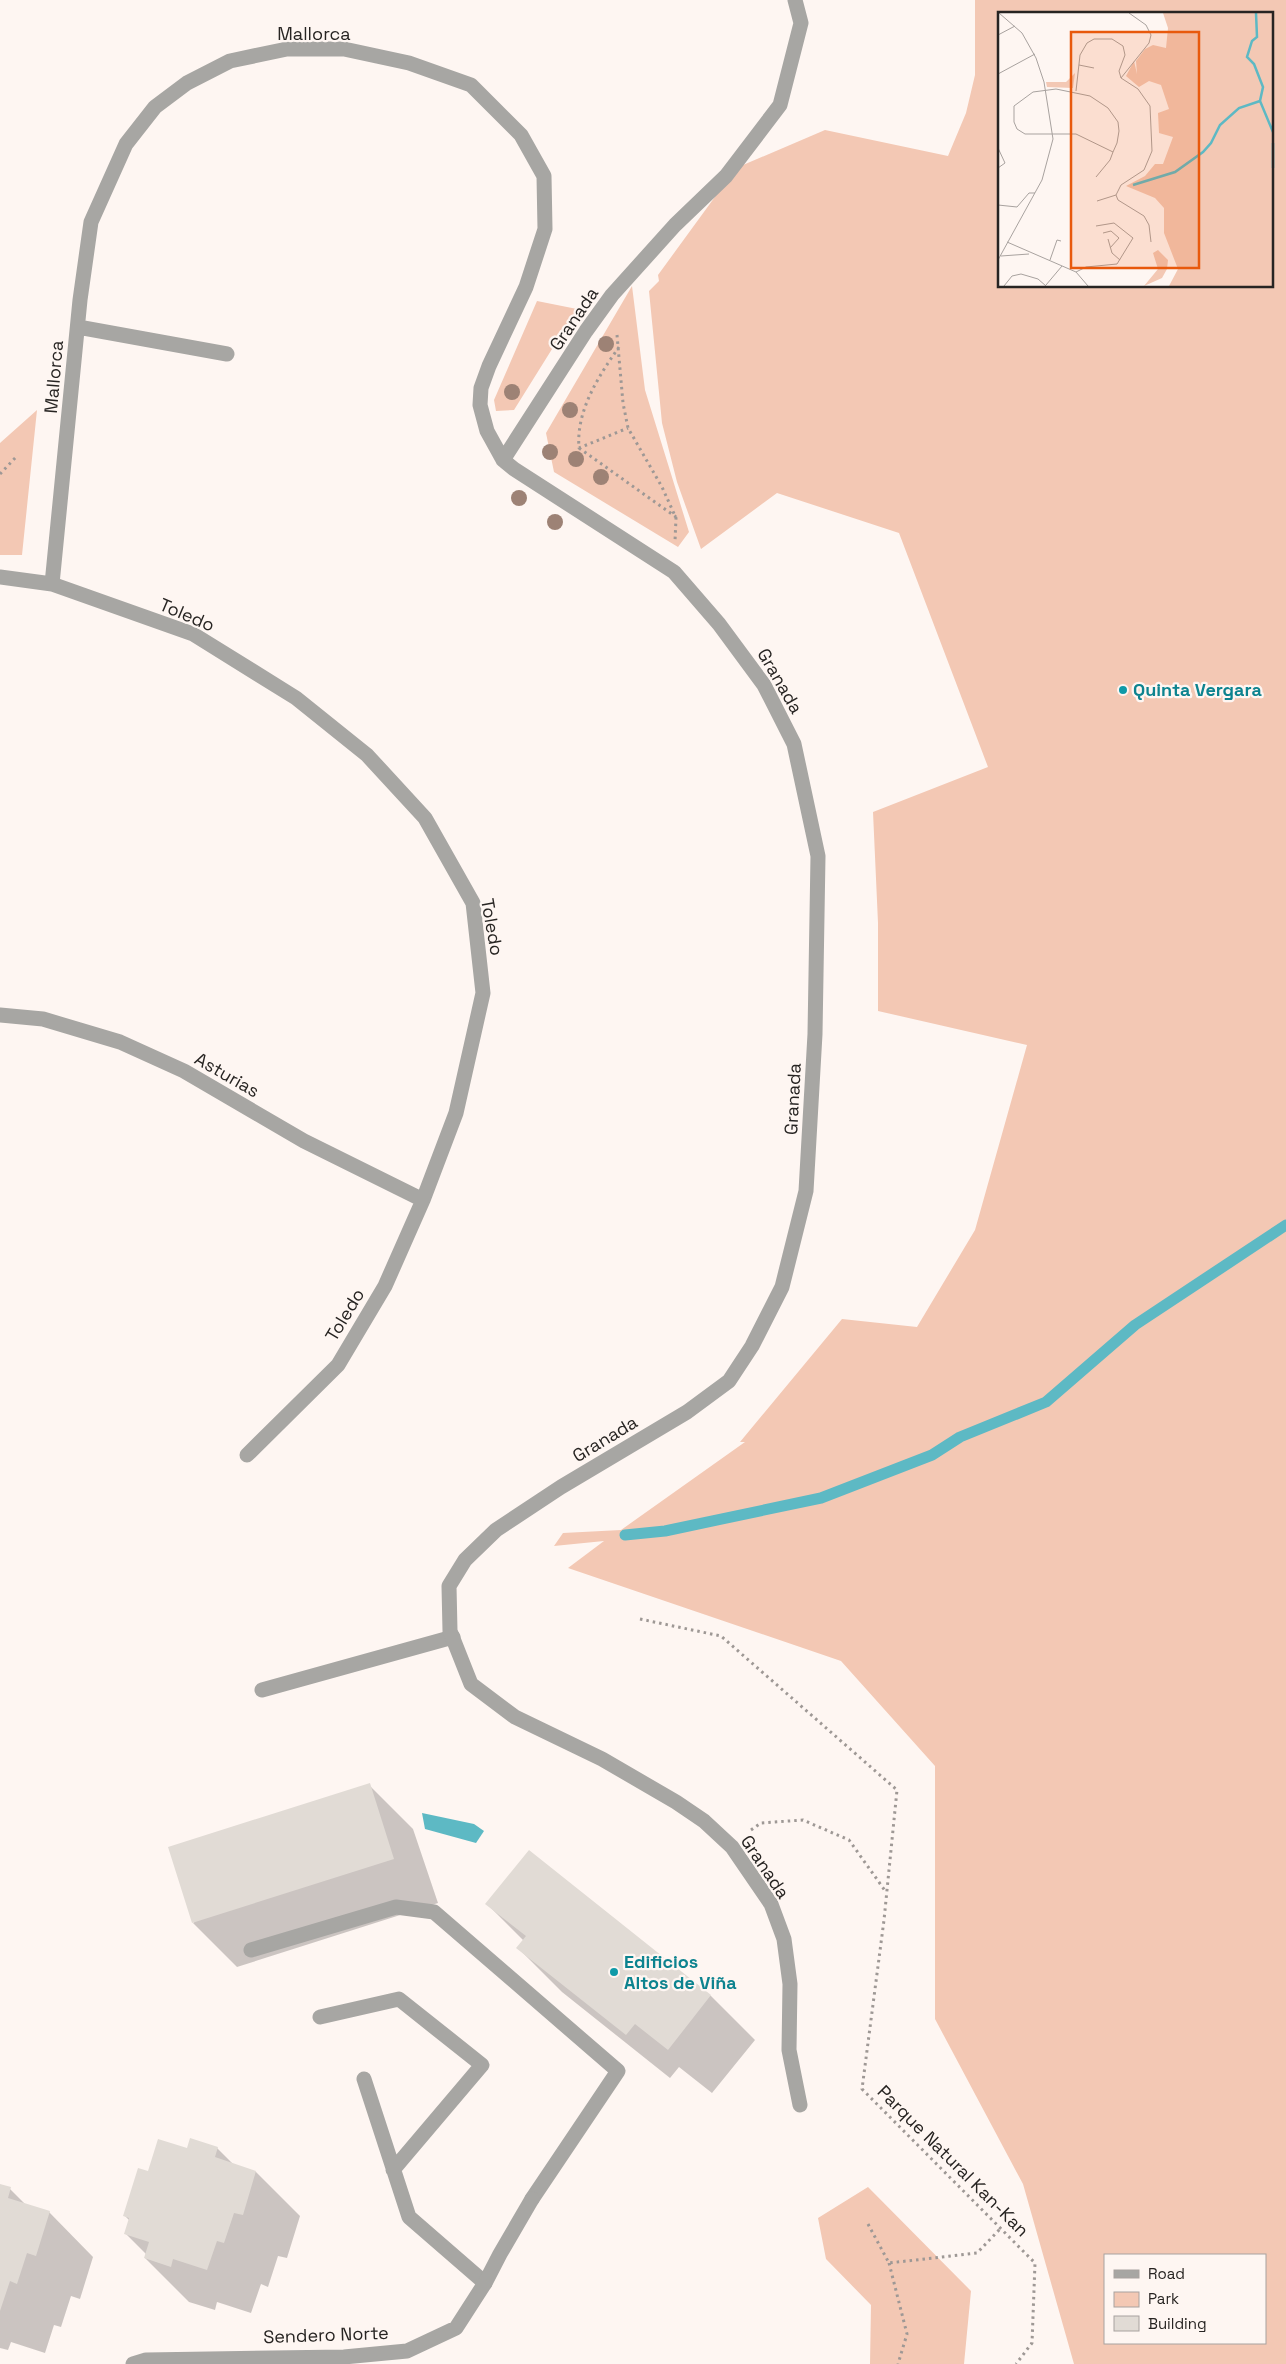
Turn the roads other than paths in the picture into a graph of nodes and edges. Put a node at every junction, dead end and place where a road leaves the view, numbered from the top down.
1 (794, 0) edge
2 (78, 326) junction
3 (226, 354) dead end
4 (503, 460) junction
5 (0, 577) edge
6 (52, 584) junction
7 (0, 1015) edge
8 (423, 1200) junction
9 (247, 1455) dead end
10 (453, 1638) junction
11 (262, 1690) dead end
12 (251, 1950) dead end
13 (320, 2017) dead end
14 (364, 2079) dead end
15 (800, 2105) dead end
16 (393, 2170) junction
17 (485, 2283) junction
18 (133, 2364) edge

1 - 4 street, Granada
2 - 3 street
2 - 4 street, Mallorca
2 - 6 street, Mallorca
4 - 10 street, Granada
5 - 6 street, Toledo
6 - 8 street, Toledo
7 - 8 street, Asturias
8 - 9 street, Toledo
10 - 11 street
10 - 15 street, Granada
12 - 17 street, Sendero Norte
13 - 16 street
14 - 16 street
16 - 17 street
17 - 18 street, Sendero Norte

